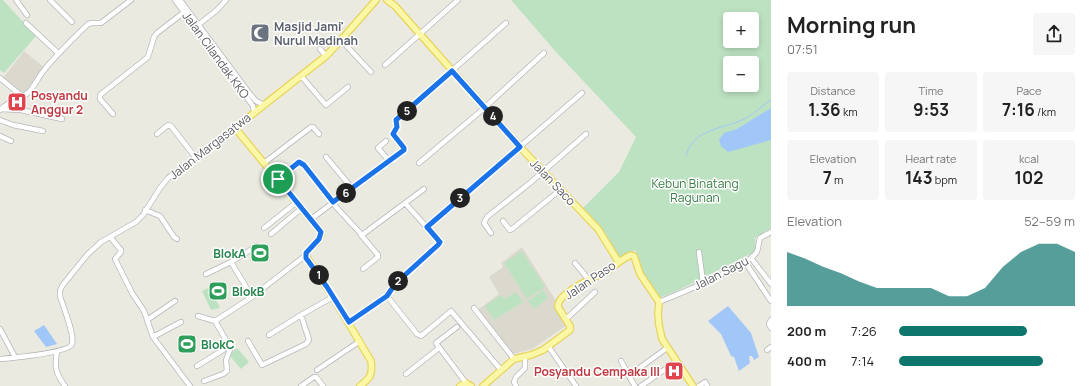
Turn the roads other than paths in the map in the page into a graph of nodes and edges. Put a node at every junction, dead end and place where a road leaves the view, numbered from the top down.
1 (16, 0) edge
2 (50, 0) edge
3 (130, 0) edge
4 (175, 0) edge
5 (180, 0) edge
6 (226, 0) edge
7 (376, 0) edge
8 (387, 0) edge
9 (458, 0) edge
10 (185, 11) junction
11 (27, 15) dead end
12 (72, 22) dead end
13 (26, 23) dead end
14 (506, 24) dead end
15 (198, 25) junction
16 (420, 34) junction
17 (341, 40) junction
18 (320, 49) dead end
19 (58, 53) junction
20 (544, 53) dead end
21 (326, 56) junction
22 (385, 65) dead end
23 (452, 71) junction
24 (371, 72) dead end
25 (301, 76) junction
26 (0, 78) edge
27 (348, 87) dead end
28 (582, 93) dead end
29 (23, 97) junction
30 (264, 104) junction
31 (485, 107) junction
32 (1, 108) edge
33 (254, 112) junction
34 (113, 114) dead end
35 (62, 119) dead end
36 (0, 120) edge
37 (235, 128) junction
38 (43, 131) dead end
39 (157, 134) dead end
40 (319, 134) dead end
41 (586, 134) dead end
42 (0, 136) edge
43 (11, 140) dead end
44 (386, 141) dead end
45 (520, 147) junction
46 (326, 157) dead end
47 (196, 158) junction
48 (390, 162) junction
49 (264, 163) junction
50 (419, 163) dead end
51 (543, 172) junction
52 (278, 179) junction
53 (352, 188) junction
54 (424, 189) dead end
55 (560, 190) junction
56 (297, 202) junction
57 (333, 202) junction
58 (405, 203) junction
59 (302, 208) junction
60 (145, 210) junction
61 (311, 219) junction
62 (503, 221) dead end
63 (427, 227) junction
64 (264, 228) dead end
65 (771, 232) edge
66 (491, 233) dead end
67 (271, 234) dead end
68 (361, 234) junction
69 (110, 237) junction
70 (177, 238) dead end
71 (257, 246) dead end
72 (699, 252) dead end
73 (306, 255) junction
74 (751, 258) junction
75 (618, 261) junction
76 (231, 262) junction
77 (745, 262) junction
78 (575, 263) dead end
79 (363, 269) dead end
80 (206, 274) dead end
81 (589, 280) junction
82 (703, 283) junction
83 (771, 284) edge
84 (595, 292) dead end
85 (387, 296) junction
86 (252, 297) junction
87 (333, 297) junction
88 (176, 301) dead end
89 (771, 301) edge
90 (659, 302) junction
91 (474, 308) dead end
92 (301, 314) junction
93 (198, 316) dead end
94 (566, 319) junction
95 (147, 320) junction
96 (771, 320) edge
97 (215, 321) junction
98 (181, 322) dead end
99 (349, 322) junction
100 (457, 327) dead end
101 (771, 328) edge
102 (0, 329) edge
103 (269, 335) dead end
104 (153, 337) junction
105 (226, 340) junction
106 (248, 341) dead end
107 (360, 341) junction
108 (548, 346) junction
109 (439, 348) junction
110 (668, 348) junction
111 (57, 352) junction
112 (525, 356) junction
113 (15, 357) junction
114 (0, 359) edge
115 (514, 359) junction
116 (621, 361) dead end
117 (677, 361) junction
118 (196, 366) dead end
119 (638, 369) dead end
120 (317, 370) dead end
121 (501, 370) junction
122 (406, 374) dead end
123 (204, 381) dead end
124 (469, 385) edge
125 (707, 385) dead end
126 (65, 386) edge
127 (190, 386) edge
128 (301, 386) edge
129 (323, 386) edge
130 (360, 386) edge
131 (460, 386) edge
132 (483, 386) edge
133 (516, 386) edge
134 (576, 386) edge
135 (635, 386) edge
136 (641, 386) edge
137 (693, 386) edge
138 (699, 386) edge

1 - 11 street
2 - 12 street
3 - 19 street
4 - 10 street, Jalan Cilandak KKO
5 - 10 street, Jalan Cilandak KKO
6 - 15 street
7 - 17 main road, Jalan Margasatwa
8 - 16 main road, Jalan Saco
9 - 16 street
10 - 15 street, Jalan Cilandak KKO
10 - 33 street, Jalan Cilandak KKO
10 - 34 street
13 - 19 street
14 - 23 street
15 - 30 street, Jalan Cilandak KKO
16 - 22 street
16 - 23 main road, Jalan Saco
17 - 21 main road, Jalan Margasatwa
17 - 24 street
18 - 21 street
19 - 29 street
20 - 31 street
21 - 25 main road, Jalan Margasatwa
23 - 31 main road, Jalan Saco
23 - 48 street
25 - 27 street
25 - 30 main road, Jalan Margasatwa
26 - 29 street
28 - 45 street
29 - 32 street
30 - 33 main road, Jalan Margasatwa
31 - 45 main road, Jalan Saco
31 - 50 street
32 - 35 street
33 - 37 main road, Jalan Margasatwa
36 - 38 street
37 - 47 street, Jalan Margasatwa
37 - 49 main road
39 - 47 street
40 - 49 street
41 - 51 street
42 - 43 street
44 - 48 street
45 - 51 main road, Jalan Saco
45 - 63 street
46 - 53 street
47 - 60 street, Jalan Margasatwa
48 - 53 street
49 - 52 main road
51 - 55 main road, Jalan Saco
51 - 66 street
52 - 56 main road
52 - 57 street
53 - 57 street
54 - 58 street
55 - 62 street
55 - 75 main road, Jalan Saco
56 - 59 main road
56 - 64 street
57 - 61 street
57 - 68 street
58 - 63 street
58 - 68 street
59 - 61 main road
59 - 67 street
60 - 69 street, Jalan Margasatwa
60 - 70 street
61 - 73 main road
63 - 85 street
65 - 74 street, Jalan Sagu
68 - 79 street
69 - 95 street
69 - 111 street, Jalan Margasatwa
71 - 76 street
72 - 82 street
73 - 86 street
73 - 87 main road
74 - 77 street, Jalan Sagu
74 - 83 street
75 - 81 main road, Jalan Paso
75 - 90 main road, Jalan Paso
76 - 80 street
76 - 86 street
77 - 82 street, Jalan Sagu
77 - 89 street
78 - 81 street
81 - 94 main road, Jalan Paso
82 - 90 street, Jalan Sagu
84 - 94 street
85 - 99 street
85 - 121 street
86 - 97 street
87 - 92 street
87 - 99 main road
88 - 95 street
90 - 110 main road
91 - 115 street
92 - 103 street
92 - 106 street
93 - 97 street
94 - 108 main road, Jalan Paso
95 - 104 street
96 - 101 street
97 - 105 street
98 - 104 street
99 - 107 main road
100 - 109 street
102 - 113 street
104 - 127 street
105 - 118 street
105 - 123 street
107 - 120 street
107 - 130 main road
108 - 112 main road, Jalan Paso
108 - 134 street
109 - 122 street
109 - 124 street
110 - 117 main road
110 - 119 street
111 - 113 street, Jalan Margasatwa
111 - 126 street
112 - 115 main road, Jalan Paso
112 - 133 street
113 - 114 street, Jalan Margasatwa
115 - 121 main road, Jalan Paso
116 - 135 street
117 - 136 street
117 - 137 main road
121 - 132 main road, Jalan Paso
124 - 131 main road
125 - 138 street
128 - 129 street

